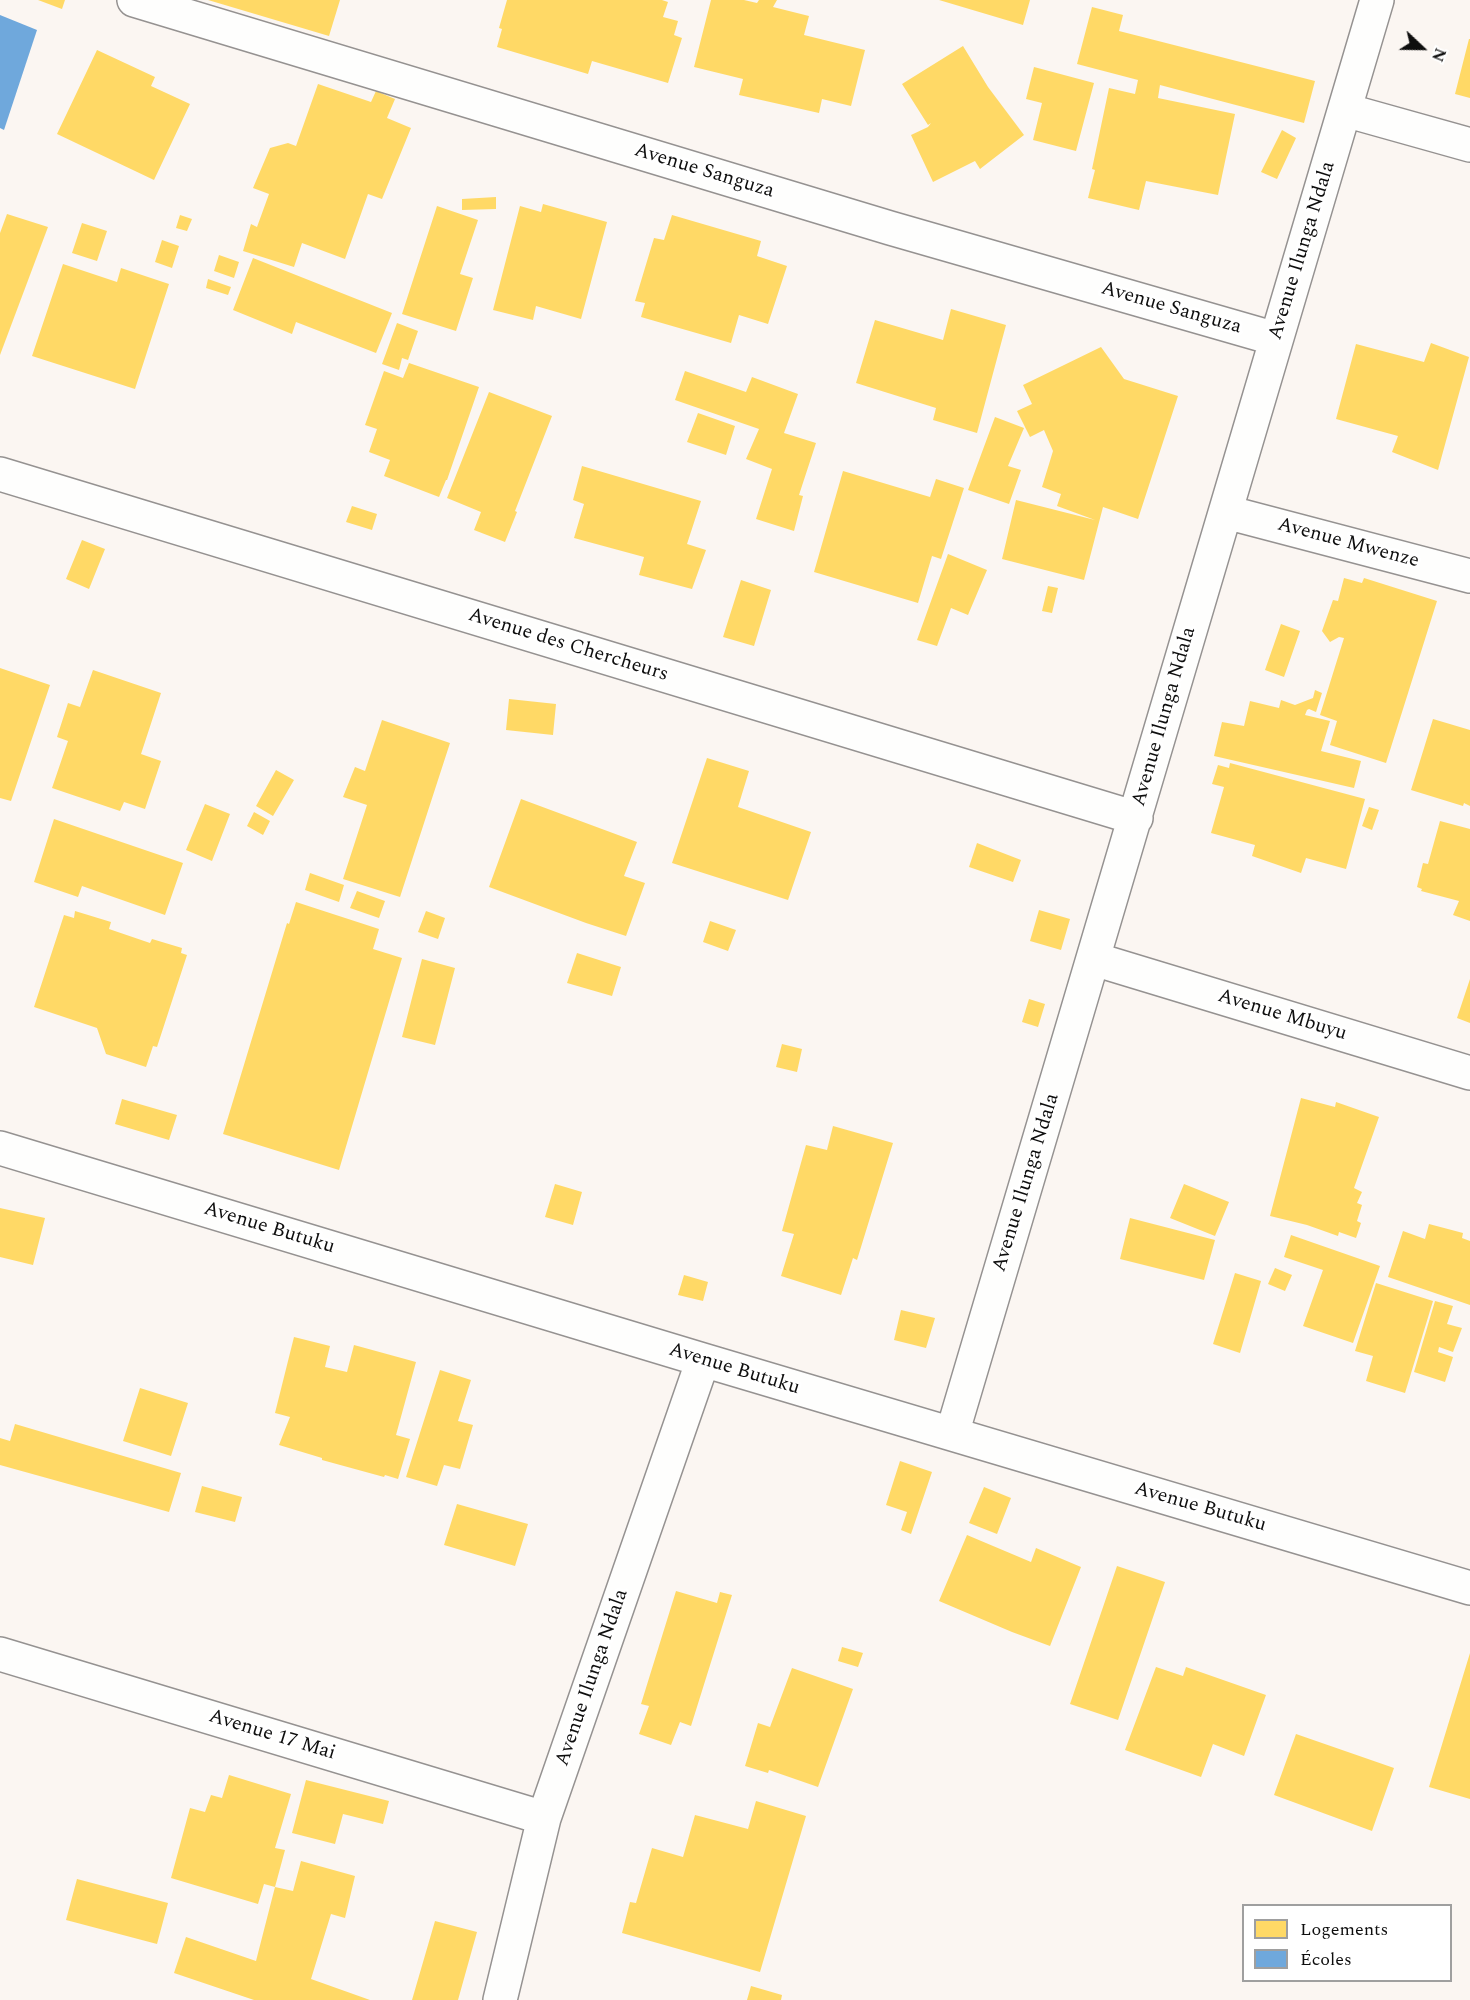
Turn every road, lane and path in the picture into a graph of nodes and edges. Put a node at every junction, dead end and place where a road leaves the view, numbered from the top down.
1 (134, 0) edge
2 (1377, 0) edge
3 (1345, 110) junction
4 (1470, 145) edge
5 (1276, 339) junction
6 (0, 474) edge
7 (1226, 512) junction
8 (1470, 576) edge
9 (1136, 818) junction
10 (1094, 959) junction
11 (1470, 1073) edge
12 (0, 1148) edge
13 (703, 1360) junction
14 (951, 1434) junction
15 (1470, 1588) edge
16 (0, 1654) edge
17 (544, 1818) junction
18 (500, 2000) edge

1 - 5 street, Avenue Sanguza
2 - 3 street, Avenue Ilunga Ndala
3 - 4 street
3 - 5 street, Avenue Ilunga Ndala
5 - 7 street, Avenue Ilunga Ndala
6 - 9 street, Avenue des Chercheurs
7 - 8 street, Avenue Mwenze
7 - 9 street, Avenue Ilunga Ndala
9 - 10 street, Avenue Ilunga Ndala
10 - 11 street, Avenue Mbuyu
10 - 14 street, Avenue Ilunga Ndala
12 - 13 street, Avenue Butuku
13 - 14 street, Avenue Butuku
13 - 17 street, Avenue Ilunga Ndala
14 - 15 street, Avenue Butuku
16 - 17 street, Avenue 17 Mai
17 - 18 street, Avenue Ilunga Ndala

